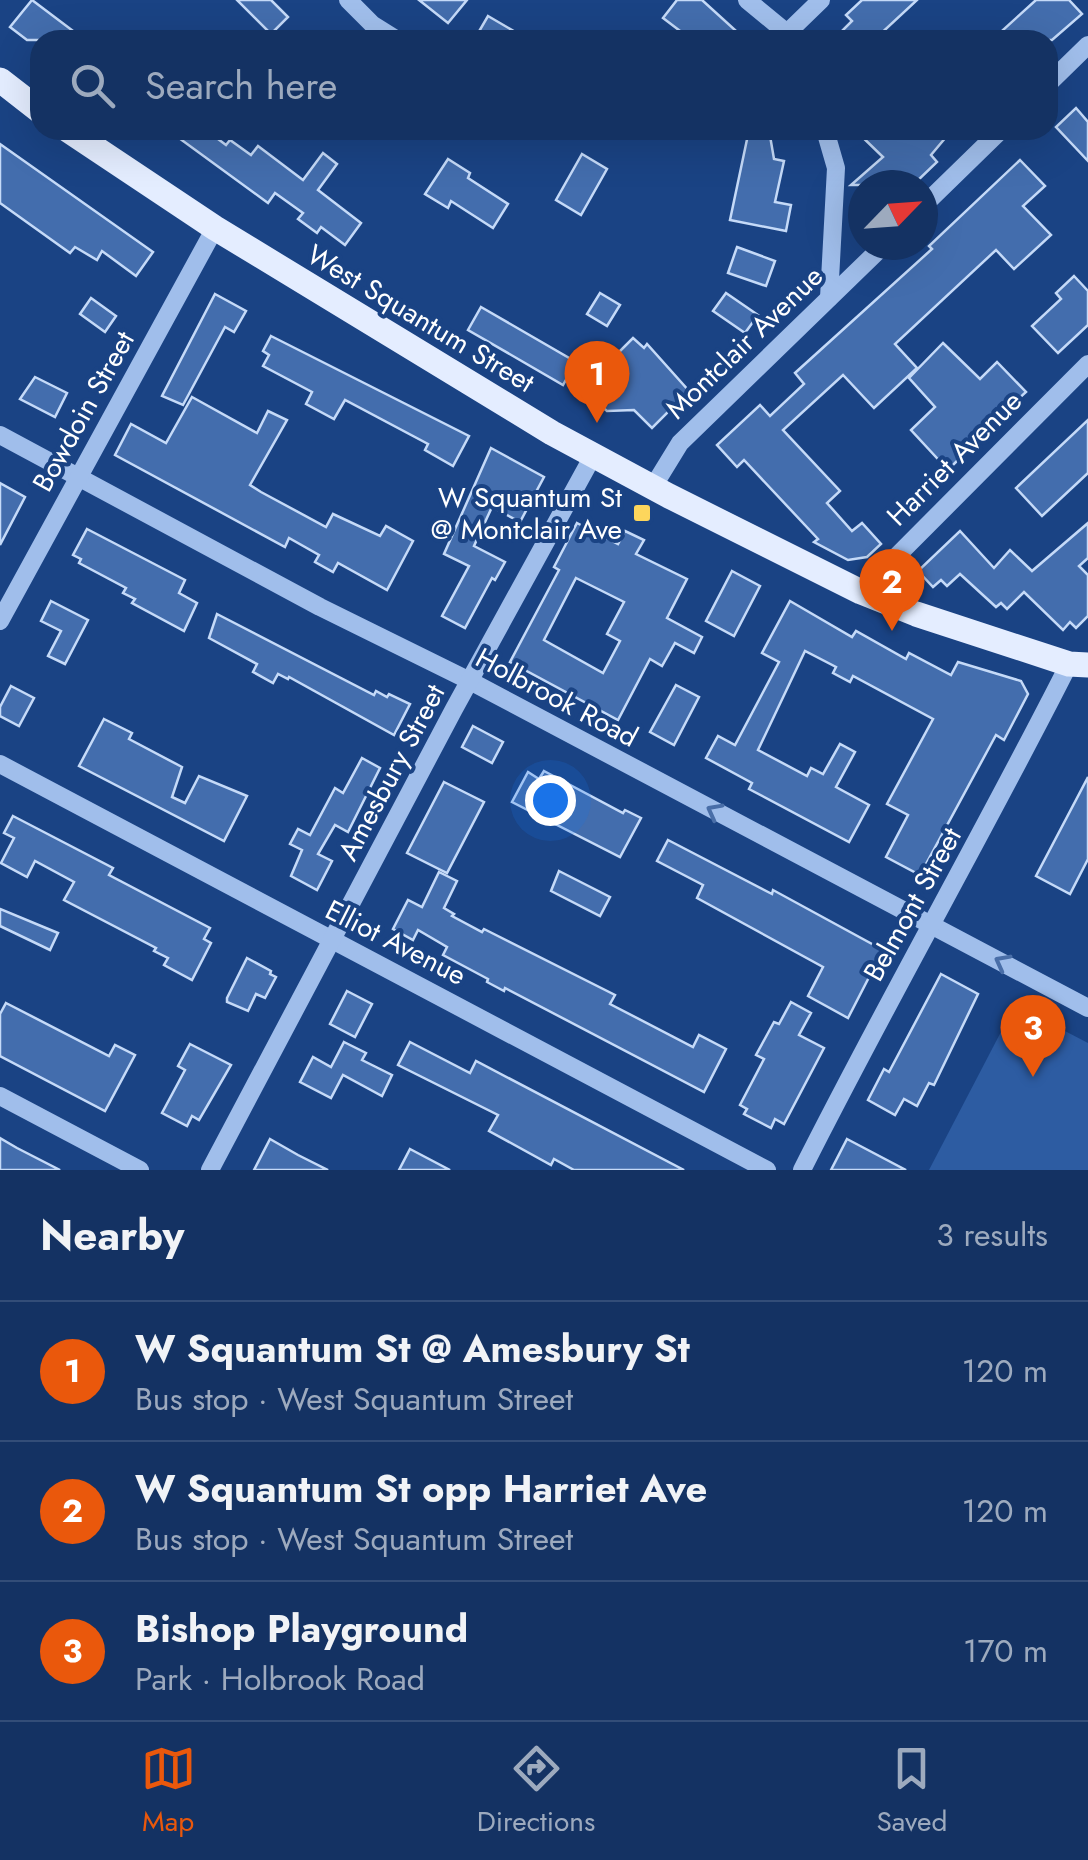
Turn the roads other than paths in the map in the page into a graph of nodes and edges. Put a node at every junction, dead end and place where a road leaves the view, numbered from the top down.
1 (348, 0) edge
2 (747, 0) edge
3 (821, 0) edge
4 (381, 30) edge
5 (780, 30) edge
6 (794, 30) edge
7 (1088, 45) edge
8 (1058, 74) edge
9 (0, 80) edge
10 (30, 103) edge
11 (83, 140) edge
12 (829, 140) edge
13 (991, 140) edge
14 (938, 191) edge
15 (215, 228) junction
16 (868, 260) edge
17 (829, 298) junction
18 (1088, 364) edge
19 (0, 435) edge
20 (594, 454) junction
21 (78, 476) junction
22 (652, 487) junction
23 (861, 592) junction
24 (0, 621) edge
25 (1078, 664) edge
26 (470, 681) junction
27 (0, 764) edge
28 (931, 925) junction
29 (333, 941) junction
30 (1088, 1008) edge
31 (0, 1096) edge
32 (140, 1170) edge
33 (210, 1170) edge
34 (767, 1170) edge
35 (802, 1170) edge

1 - 4 street
2 - 5 street
3 - 6 street
7 - 8 street
9 - 10 main road
11 - 15 main road, West Squantum Street
12 - 17 street
13 - 14 street
15 - 20 main road, West Squantum Street
15 - 21 street, Bowdoin Street
16 - 17 street, Montclair Avenue
17 - 22 street, Montclair Avenue
18 - 23 street, Harriet Avenue
19 - 21 street, Holbrook Road
20 - 22 main road, West Squantum Street
20 - 26 street, Amesbury Street
21 - 24 street, Bowdoin Street
21 - 26 street, Holbrook Road
22 - 23 main road, West Squantum Street
23 - 25 main road, West Squantum Street
25 - 28 street, Belmont Street
28 -> 26 street, Holbrook Road
26 - 29 street, Amesbury Street
27 - 29 street, Elliot Avenue
30 -> 28 street, Holbrook Road
28 - 35 street, Belmont Street
29 - 33 street, Amesbury Street
29 - 34 street, Elliot Avenue
31 - 32 street

